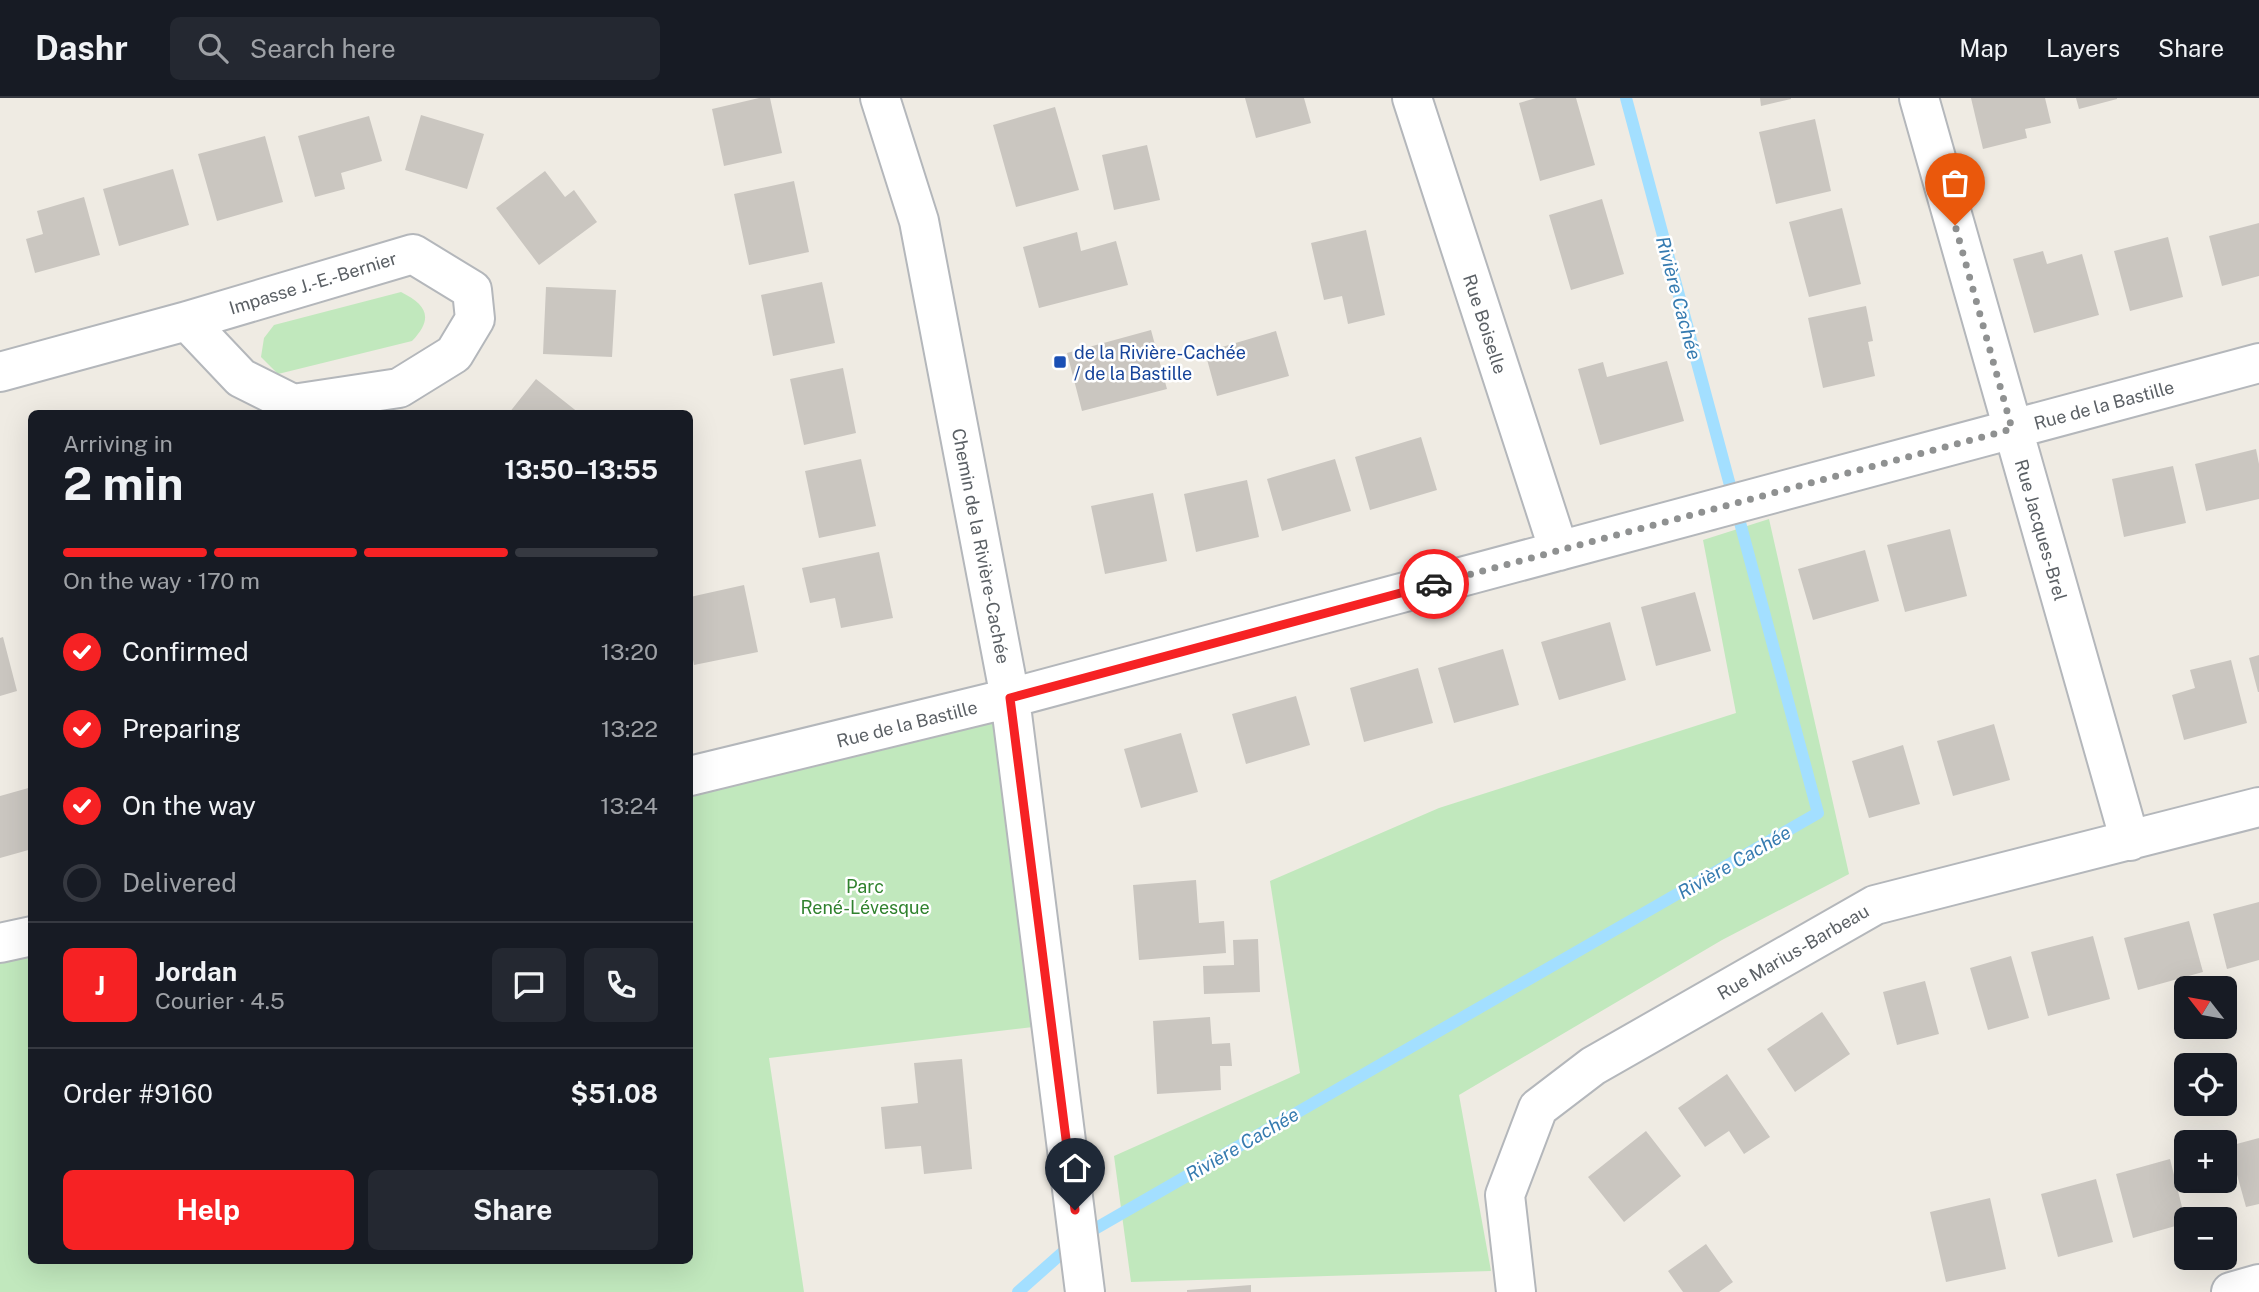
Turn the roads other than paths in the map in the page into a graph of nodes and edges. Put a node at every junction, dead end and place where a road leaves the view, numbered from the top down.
1 (880, 98) edge
2 (1412, 98) edge
3 (1919, 98) edge
4 (187, 321) junction
5 (2259, 363) edge
6 (0, 372) edge
7 (2012, 429) junction
8 (1559, 551) junction
9 (1010, 698) junction
10 (693, 775) edge
11 (2259, 807) edge
12 (2130, 841) junction
13 (28, 937) edge
14 (0, 943) edge
15 (1083, 1275) edge
16 (2259, 1284) edge
17 (1516, 1292) edge
18 (2231, 1292) edge

1 - 9 street, Chemin de la Rivière-Cachée
2 - 8 street, Rue Boiselle
3 - 7 street, Rue Jacques-Brel
4 - 4 street, Impasse J.-E.-Bernier
4 - 6 street, Impasse J.-E.-Bernier
5 - 7 street, Rue de la Bastille
7 - 8 street, Rue de la Bastille
7 - 12 street, Rue Jacques-Brel
8 - 9 street, Rue de la Bastille
9 - 10 street, Rue de la Bastille
9 - 15 street, Chemin de la Rivière-Cachée
11 - 12 street, Rue Marius-Barbeau
12 - 17 street, Rue Marius-Barbeau
13 - 14 street
16 - 18 street

